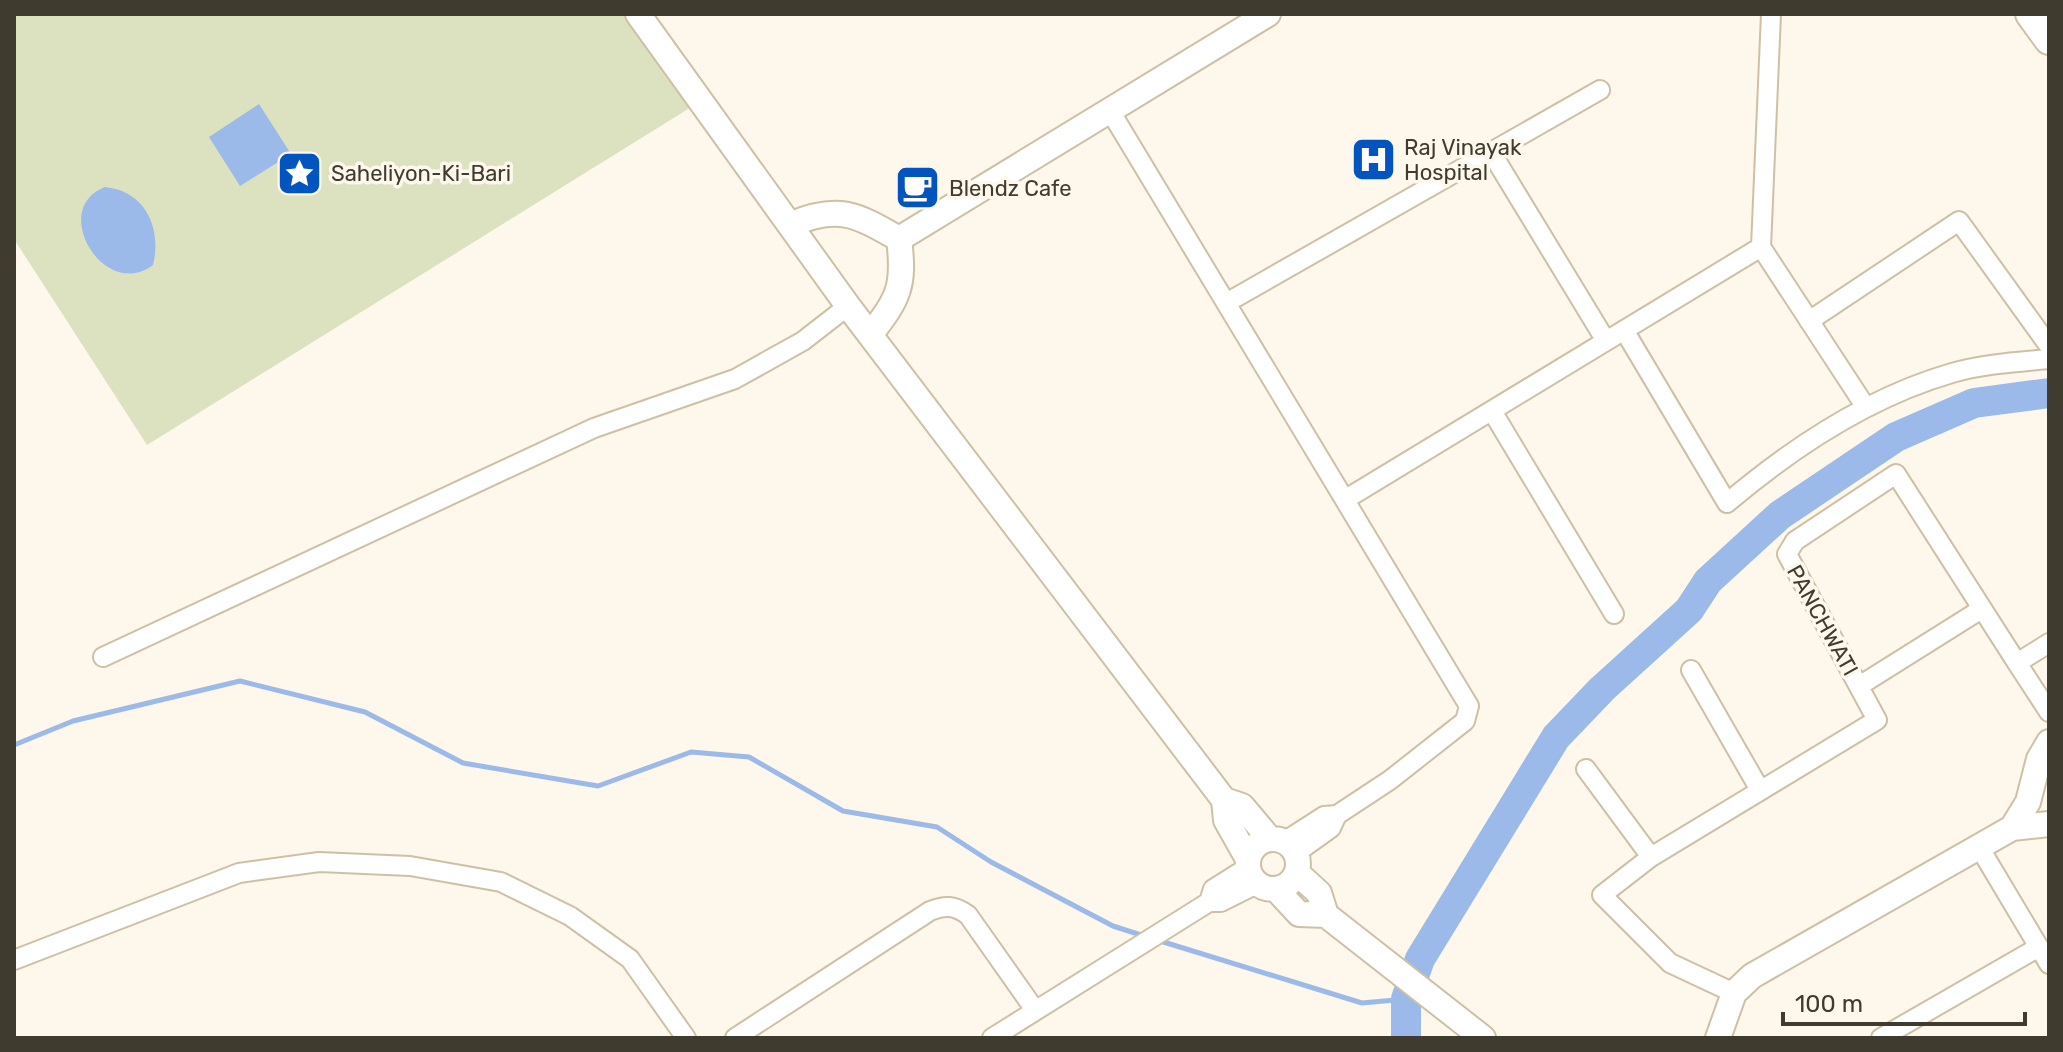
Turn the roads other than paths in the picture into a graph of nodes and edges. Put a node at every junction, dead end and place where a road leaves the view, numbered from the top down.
1 (638, 14) edge
2 (1268, 14) edge
3 (1771, 14) edge
4 (2030, 14) edge
5 (2049, 40) edge
6 (1600, 90) dead end
7 (1109, 109) junction
8 (1491, 152) junction
9 (792, 224) junction
10 (899, 239) junction
11 (1761, 247) junction
12 (1226, 303) junction
13 (848, 306) junction
14 (1809, 321) junction
15 (1624, 330) junction
16 (870, 335) junction
17 (1606, 341) junction
18 (2049, 346) edge
19 (2049, 359) edge
20 (1865, 406) junction
21 (1492, 411) junction
22 (1346, 499) junction
23 (1980, 610) junction
24 (1614, 614) dead end
25 (2049, 643) edge
26 (103, 657) dead end
27 (2017, 663) junction
28 (1691, 670) dead end
29 (1859, 686) junction
30 (2049, 712) edge
31 (2049, 742) edge
32 (1586, 769) dead end
33 (1760, 790) junction
34 (1224, 800) junction
35 (2049, 824) edge
36 (2012, 828) junction
37 (1978, 845) junction
38 (1287, 851) junction
39 (1651, 857) junction
40 (1257, 875) junction
41 (1326, 915) junction
42 (2039, 947) junction
43 (14, 960) edge
44 (2049, 964) edge
45 (1734, 993) junction
46 (1035, 1010) junction
47 (686, 1038) edge
48 (735, 1038) edge
49 (992, 1038) edge
50 (1483, 1038) edge
51 (1718, 1038) edge
52 (1881, 1038) edge

1 - 9 main road
2 - 7 main road
3 - 11 street
4 - 5 main road
6 - 8 street
7 - 10 main road
7 - 12 street
8 - 12 street
8 - 17 street
9 - 10 main road
9 - 13 main road
10 - 16 main road
11 - 14 street
11 - 15 street
12 - 22 street
13 - 16 main road
13 - 26 street
14 - 18 street
14 - 20 street
15 - 17 street
15 - 20 street
16 - 34 main road
17 - 21 street
19 - 20 street
21 - 22 street
21 - 24 street
22 - 38 street
23 - 27 street
23 - 29 street, PANCHWATI
23 - 29 street, PANCHWATI
25 - 27 street
27 - 30 street
28 - 33 street
29 - 33 street
31 - 36 main road
32 - 39 street
33 - 39 street
34 - 38 main road
34 - 40 main road
35 - 36 main road
36 - 37 main road
37 - 42 street
37 - 45 main road
38 - 40 main road
38 - 40 main road
38 - 41 main road
39 - 45 street
40 - 41 main road
40 - 46 street
41 - 50 main road
42 - 44 street
42 - 52 street
43 - 47 street
45 - 51 main road
46 - 48 street
46 - 49 street

